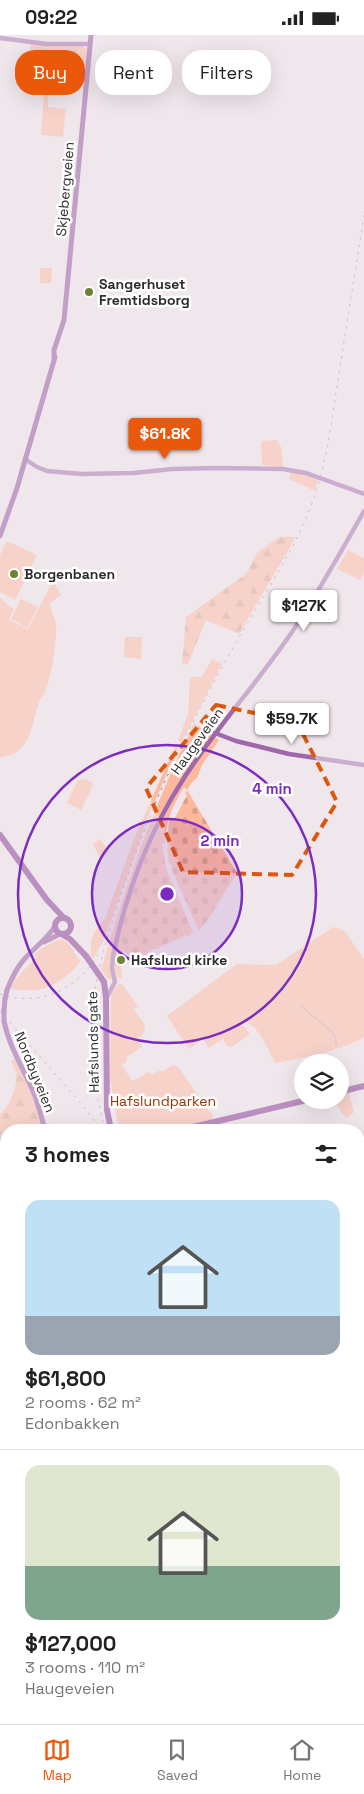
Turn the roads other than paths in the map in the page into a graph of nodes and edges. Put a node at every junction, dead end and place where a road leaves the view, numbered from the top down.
1 (91, 35) edge
2 (0, 38) edge
3 (90, 45) junction
4 (24, 461) junction
5 (364, 494) edge
6 (364, 511) edge
7 (0, 536) edge
8 (215, 733) junction
9 (364, 765) edge
10 (0, 835) edge
11 (37, 887) junction
12 (64, 918) junction
13 (55, 924) junction
14 (71, 929) junction
15 (62, 934) junction
16 (39, 945) junction
17 (86, 956) junction
18 (115, 979) junction
19 (104, 982) junction
20 (106, 998) junction
21 (364, 1086) edge
22 (349, 1090) edge
23 (294, 1103) edge
24 (43, 1124) edge
25 (111, 1124) edge
26 (205, 1124) edge

1 - 3 main road, Skjebergveien
2 - 3 street
3 - 4 main road, Skjebergveien
4 - 5 street
4 - 7 main road, Skjebergveien
6 - 8 street, Haugeveien
8 - 9 street
8 - 18 street, Haugeveien
10 - 11 highway
11 - 12 highway
11 - 13 highway
12 - 13 highway
12 - 14 highway
13 - 15 highway
13 - 16 main road, Nordbyveien
14 - 15 highway
14 - 17 highway
15 - 16 main road, Nordbyveien
15 - 17 highway
16 - 24 main road, Nordbyveien, bridge
17 - 19 highway, bridge
18 - 19 street
18 - 20 street, Haugeveien
19 - 20 highway, Hafslunds gate
20 - 25 highway, Hafslunds gate
21 - 22 highway
23 - 26 highway

